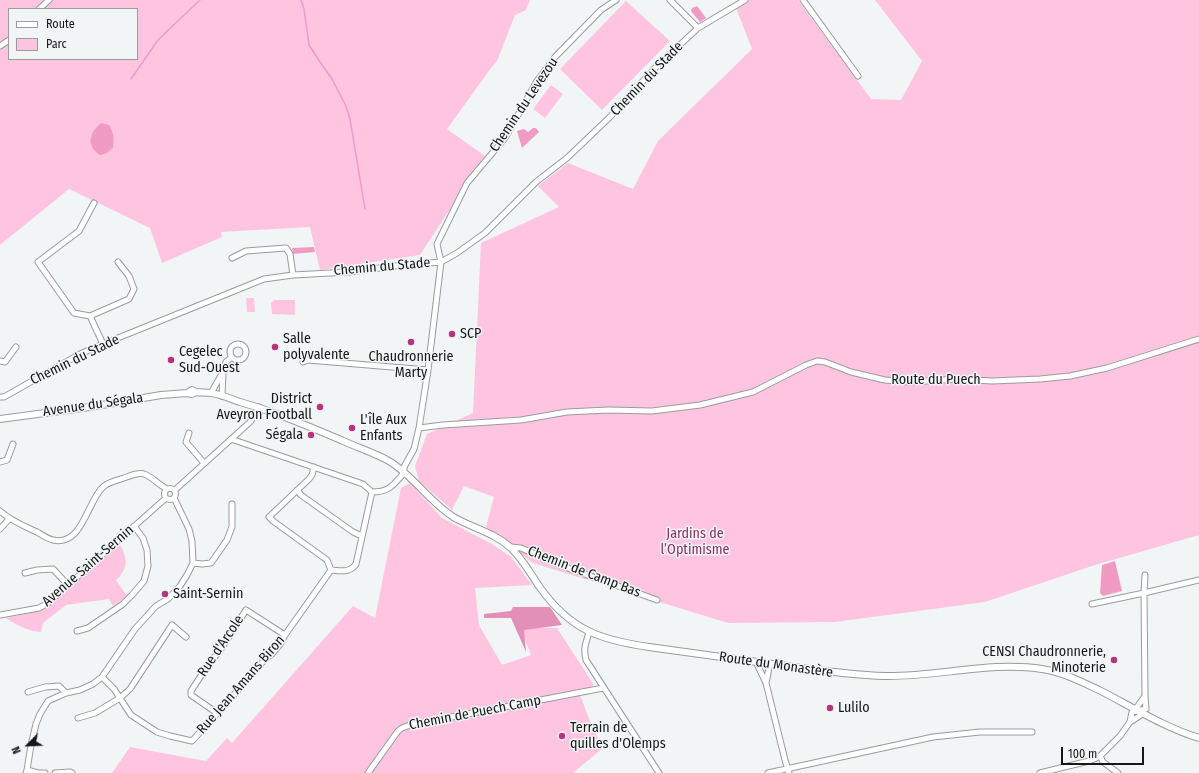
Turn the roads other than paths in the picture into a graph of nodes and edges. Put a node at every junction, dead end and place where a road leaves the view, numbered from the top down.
1 (49, 0) edge
2 (616, 0) edge
3 (670, 0) edge
4 (745, 0) edge
5 (803, 0) edge
6 (40, 8) edge
7 (698, 28) junction
8 (858, 76) dead end
9 (94, 203) dead end
10 (232, 258) dead end
11 (118, 262) dead end
12 (441, 262) junction
13 (293, 275) junction
14 (90, 316) junction
15 (1199, 339) edge
16 (103, 344) junction
17 (16, 347) dead end
18 (232, 358) dead end
19 (0, 361) edge
20 (303, 362) dead end
21 (428, 370) junction
22 (223, 372) junction
23 (211, 393) junction
24 (222, 396) junction
25 (0, 397) edge
26 (259, 407) junction
27 (0, 418) edge
28 (419, 428) junction
29 (189, 433) dead end
30 (231, 439) junction
31 (13, 444) dead end
32 (0, 462) edge
33 (204, 463) junction
34 (314, 467) junction
35 (404, 473) junction
36 (166, 489) junction
37 (174, 490) junction
38 (297, 490) junction
39 (372, 492) junction
40 (166, 498) junction
41 (174, 498) junction
42 (232, 504) dead end
43 (0, 511) edge
44 (9, 519) junction
45 (134, 526) junction
46 (0, 529) edge
47 (362, 536) junction
48 (511, 547) junction
49 (193, 563) junction
50 (331, 570) junction
51 (26, 573) dead end
52 (1145, 575) dead end
53 (1199, 580) edge
54 (68, 585) junction
55 (1144, 593) junction
56 (657, 600) dead end
57 (1092, 604) dead end
58 (0, 615) edge
59 (77, 631) dead end
60 (590, 632) junction
61 (285, 635) junction
62 (186, 637) dead end
63 (756, 662) junction
64 (770, 663) junction
65 (102, 677) junction
66 (766, 683) junction
67 (603, 688) junction
68 (28, 692) dead end
69 (66, 692) junction
70 (120, 698) junction
71 (1138, 710) junction
72 (218, 713) junction
73 (78, 718) dead end
74 (1032, 732) dead end
75 (1199, 738) edge
76 (1100, 756) junction
77 (789, 771) edge
78 (27, 772) edge
79 (45, 773) edge
80 (55, 773) edge
81 (72, 773) edge
82 (368, 773) edge
83 (659, 773) edge
84 (768, 773) edge
85 (1040, 773) edge
86 (1118, 773) edge

1 - 6 street
2 - 12 street, Chemin du Levezou
3 - 7 street
4 - 7 street, Chemin du Stade
5 - 8 street
7 - 12 street, Chemin du Stade
9 - 14 street
10 - 13 street
11 - 14 street
12 - 13 street, Chemin du Stade
12 - 21 street
13 - 16 street, Chemin du Stade
14 - 16 street
15 - 28 street, Route du Puech
16 - 25 street, Chemin du Stade
17 - 19 street
18 - 22 street
20 - 21 street
21 - 28 street
22 - 23 street
22 - 24 street
23 - 24 street, Avenue du Ségala
23 - 27 street, Avenue du Ségala
24 - 26 street, Avenue du Ségala
26 - 30 street
26 - 35 street, Avenue du Ségala
28 - 35 street
29 - 33 street
30 - 33 street
30 - 34 street
31 - 32 street
33 - 37 street
34 - 38 street
34 - 39 street
35 - 39 street
35 - 48 street, Route du Monastère
36 - 37 street
36 - 40 street
36 - 44 street
37 - 41 street
38 - 47 street
38 - 50 street
39 - 47 street
40 - 41 street
40 - 45 street, Avenue Saint-Sernin
41 - 49 street
42 - 49 street
43 - 44 street
44 - 46 street
45 - 54 street, Avenue Saint-Sernin
45 - 59 street
47 - 50 street
48 - 56 street, Chemin de Camp Bas
48 - 60 street, Route du Monastère
49 - 65 street
50 - 61 street, Rue Jean Amans Biron
51 - 54 street
52 - 55 street
53 - 55 street
54 - 58 street, Avenue Saint-Sernin
55 - 57 street
55 - 71 street
60 - 63 street, Route du Monastère
60 - 67 street
61 - 72 street, Rue Jean Amans Biron
61 - 72 street, Rue d'Arcole
62 - 70 street
63 - 64 street, Route du Monastère
63 - 66 street
64 - 66 street
64 - 71 street, Route du Monastère
65 - 69 street
65 - 70 street, Rue Jean Amans Biron
66 - 77 street
67 - 82 street, Chemin de Puech Camp
67 - 83 street
68 - 69 street
69 - 78 street
70 - 72 street, Rue Jean Amans Biron
70 - 73 street
71 - 75 street, Route du Monastère
71 - 76 street
74 - 77 street
76 - 85 street
76 - 86 street
77 - 84 street
78 - 79 street
80 - 81 street

